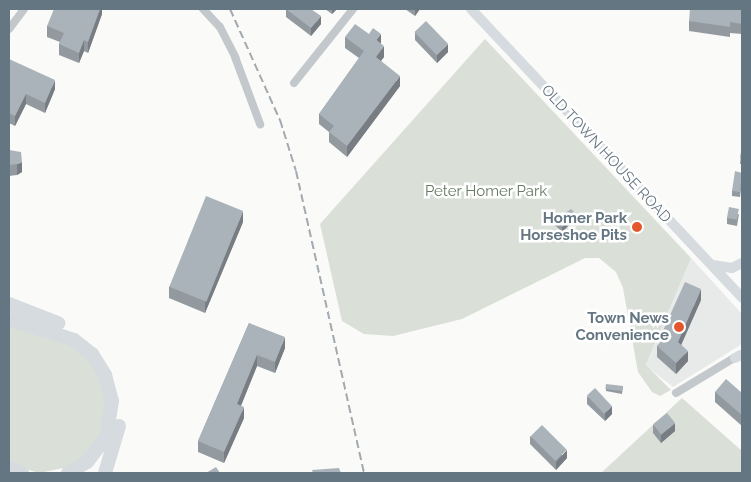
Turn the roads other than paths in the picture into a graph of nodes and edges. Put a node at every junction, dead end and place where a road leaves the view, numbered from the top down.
1 (24, 9) edge
2 (203, 9) edge
3 (353, 9) edge
4 (471, 9) edge
5 (9, 29) edge
6 (294, 83) dead end
7 (260, 124) dead end
8 (742, 263) edge
9 (712, 266) junction
10 (742, 298) edge
11 (9, 304) edge
12 (9, 319) edge
13 (740, 355) edge
14 (676, 393) dead end
15 (9, 468) edge
16 (22, 473) edge
17 (68, 473) edge
18 (104, 473) edge

1 - 5 street
2 - 7 street
3 - 6 street
4 - 9 main road, OLD TOWN HOUSE ROAD
8 - 9 main road
9 - 10 main road, OLD TOWN HOUSE ROAD
11 - 18 highway
12 - 17 highway
13 - 14 street
15 - 16 highway

